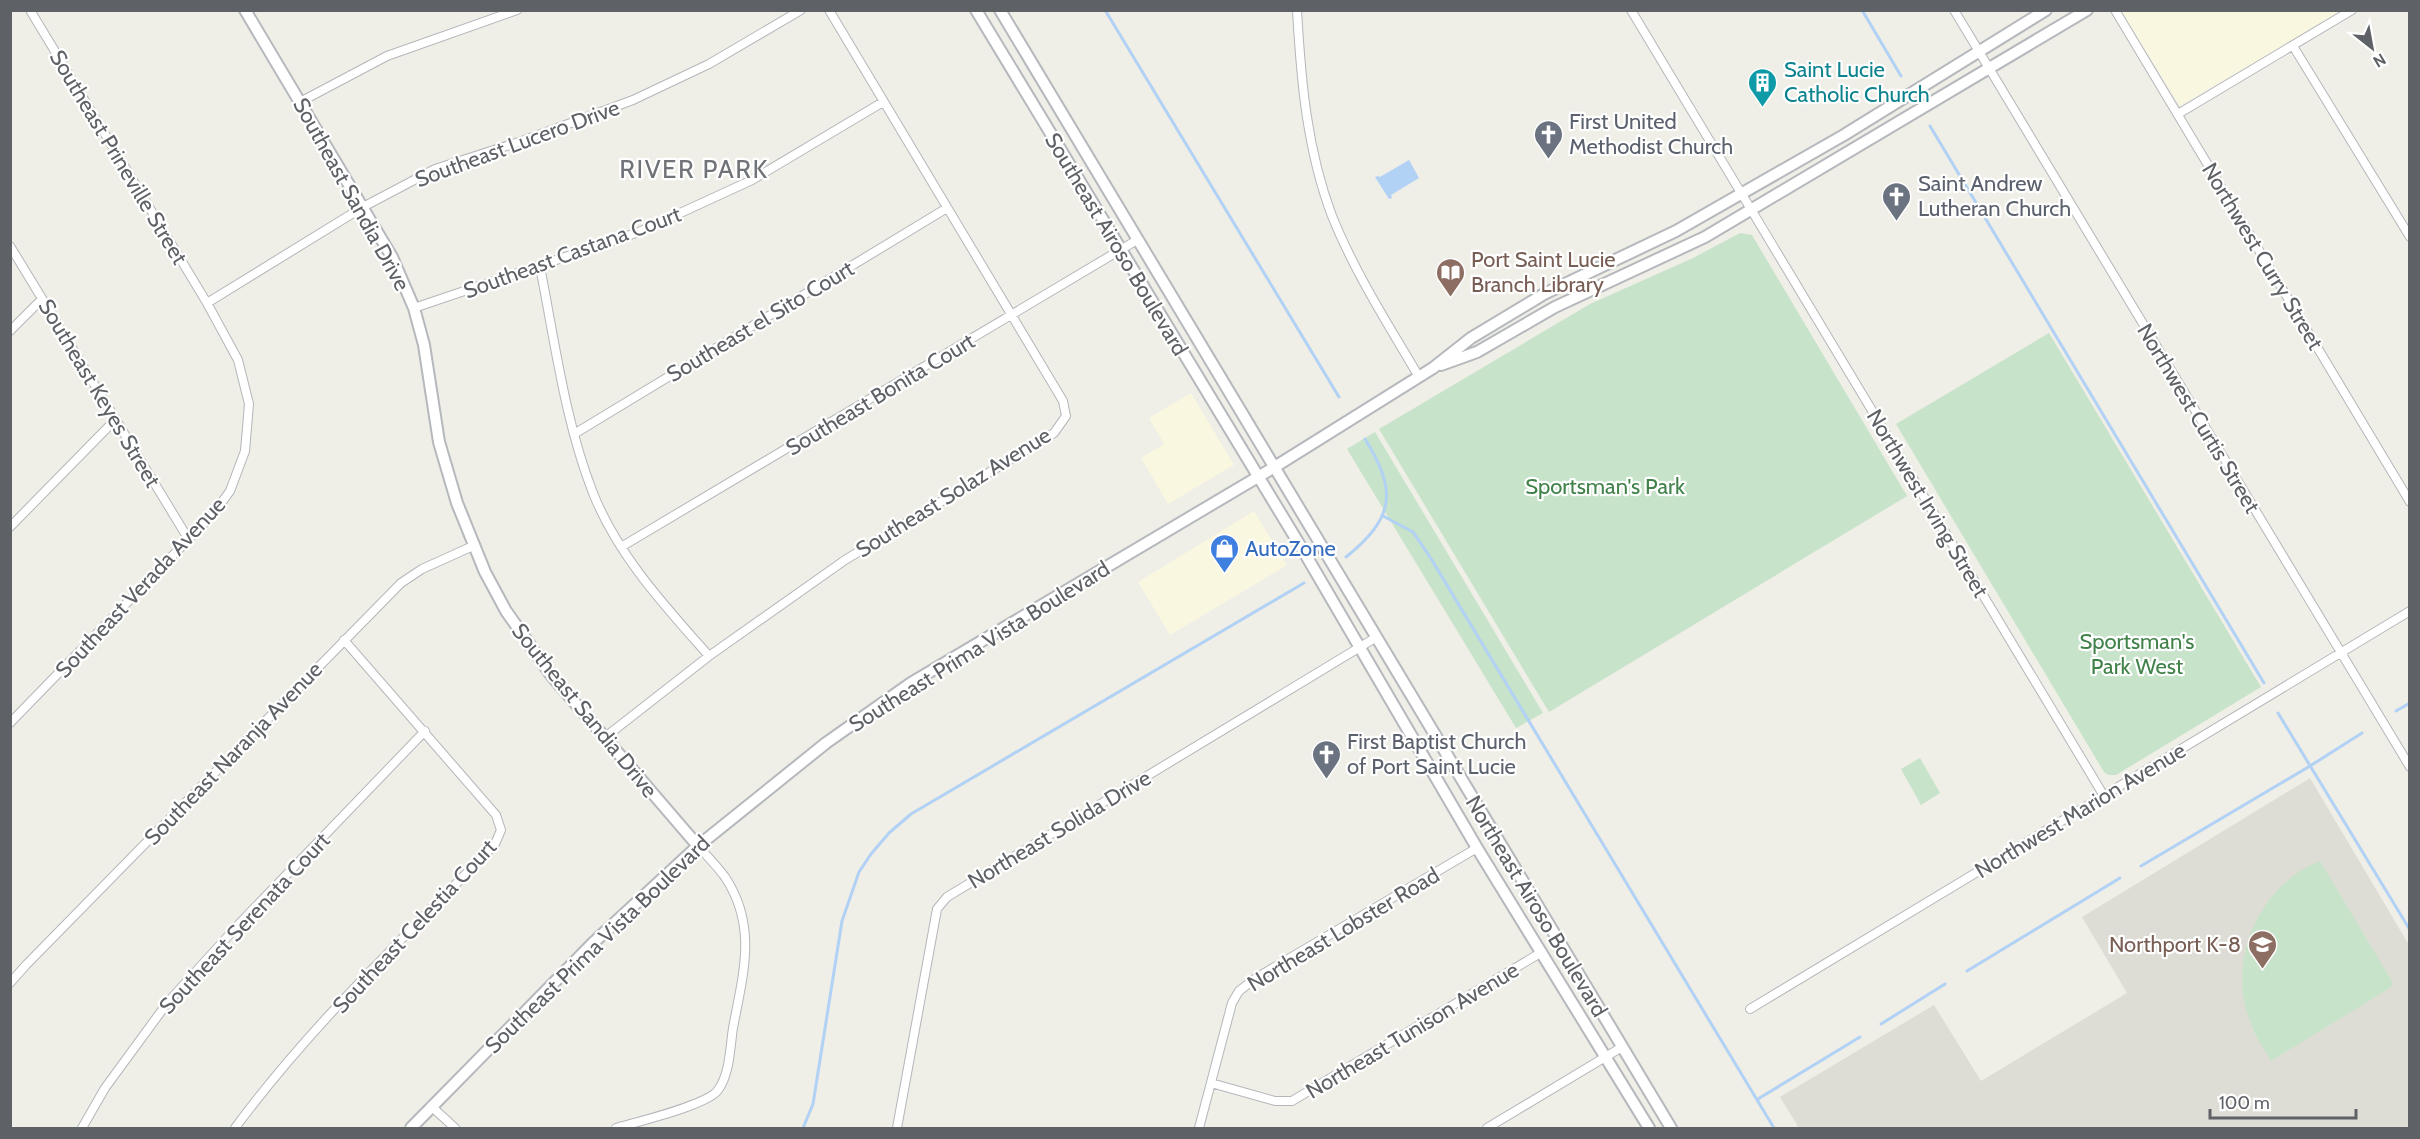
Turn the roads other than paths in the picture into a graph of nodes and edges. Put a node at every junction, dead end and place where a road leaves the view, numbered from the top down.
1 (30, 10) edge
2 (245, 10) edge
3 (517, 10) edge
4 (801, 10) edge
5 (829, 10) edge
6 (976, 10) edge
7 (1000, 10) edge
8 (1297, 10) edge
9 (1631, 10) edge
10 (1954, 10) edge
11 (2046, 10) edge
12 (2087, 10) edge
13 (2115, 10) edge
14 (2352, 10) edge
15 (2293, 46) junction
16 (1978, 52) junction
17 (1989, 68) junction
18 (1040, 78) junction
19 (1023, 88) junction
20 (300, 102) junction
21 (883, 102) junction
22 (2178, 114) junction
23 (1741, 193) junction
24 (363, 207) junction
25 (947, 208) junction
26 (1751, 210) junction
27 (2409, 237) edge
28 (1137, 240) junction
29 (10, 246) edge
30 (1120, 250) junction
31 (540, 267) junction
32 (42, 299) junction
33 (207, 303) junction
34 (414, 308) junction
35 (1012, 316) junction
36 (10, 331) edge
37 (1433, 368) junction
38 (1419, 377) junction
39 (117, 419) junction
40 (574, 434) junction
41 (1274, 468) junction
42 (1258, 477) junction
43 (2409, 502) edge
44 (10, 527) edge
45 (189, 540) junction
46 (472, 546) junction
47 (621, 547) junction
48 (2409, 611) edge
49 (1375, 638) junction
50 (344, 640) junction
51 (1359, 648) junction
52 (2341, 652) junction
53 (709, 656) junction
54 (10, 723) edge
55 (425, 731) junction
56 (604, 738) junction
57 (2409, 767) edge
58 (2104, 796) junction
59 (698, 846) junction
60 (1477, 848) junction
61 (1542, 952) junction
62 (10, 984) edge
63 (1750, 1009) dead end
64 (1622, 1047) junction
65 (1606, 1057) junction
66 (1211, 1083) junction
67 (431, 1106) junction
68 (1501, 1125) edge
69 (897, 1127) edge
70 (82, 1128) edge
71 (236, 1128) edge
72 (411, 1128) edge
73 (455, 1128) edge
74 (616, 1128) edge
75 (907, 1128) edge
76 (1199, 1128) edge
77 (1487, 1128) edge
78 (1649, 1128) edge
79 (1671, 1128) edge

1 - 33 street, Southeast Prineville Street
2 - 20 main road, Southeast Sandia Drive
3 - 20 street
4 - 24 street, Southeast Lucero Drive
5 - 21 street, Southeast Solaz Avenue
6 - 19 main road, Southeast Airoso Boulevard
7 - 18 main road, Southeast Airoso Boulevard
8 - 38 street
9 - 23 street, Northwest Irving Street
10 - 16 street, Northwest Curtis Street
11 - 16 main road
12 - 17 main road
13 - 22 street, Northwest Curry Street
14 - 15 street
15 - 22 street
15 - 27 street
16 - 17 street, Northwest Curtis Street
16 - 23 main road
17 - 26 main road
17 - 52 street, Northwest Curtis Street
18 - 19 main road
18 - 28 main road, Southeast Airoso Boulevard
19 - 30 main road, Southeast Airoso Boulevard
20 - 24 main road, Southeast Sandia Drive
21 - 25 street, Southeast Solaz Avenue
21 - 31 street, Southeast Castana Court
22 - 43 street, Northwest Curry Street
23 - 26 street, Northwest Irving Street
23 - 37 main road
24 - 33 street, Southeast Lucero Drive
24 - 34 main road, Southeast Sandia Drive
25 - 35 street, Southeast Solaz Avenue
25 - 40 street, Southeast el Sito Court
26 - 37 main road
26 - 58 street, Northwest Irving Street
28 - 30 street, Southeast Bonita Court
28 - 41 main road, Southeast Airoso Boulevard
29 - 32 street, Southeast Keyes Street
30 - 35 street, Southeast Bonita Court
30 - 42 main road, Southeast Airoso Boulevard
31 - 34 street, Southeast Castana Court
31 - 40 street
32 - 36 street
32 - 39 street, Southeast Keyes Street
33 - 45 street, Southeast Verada Avenue
34 - 46 main road, Southeast Sandia Drive
35 - 47 street, Southeast Bonita Court
35 - 53 street, Southeast Solaz Avenue
37 - 38 main road, Southeast Prima Vista Boulevard
38 - 41 main road, Southeast Prima Vista Boulevard
39 - 44 street
39 - 45 street, Southeast Keyes Street
40 - 47 street
41 - 42 main road, Southeast Prima Vista Boulevard
41 - 49 main road, Northeast Airoso Boulevard
42 - 51 main road, Northeast Airoso Boulevard
42 - 59 main road, Southeast Prima Vista Boulevard
45 - 54 street, Southeast Verada Avenue
46 - 50 street, Southeast Naranja Avenue
46 - 56 main road, Southeast Sandia Drive
47 - 53 street
48 - 52 street, Northwest Marion Avenue
49 - 51 street, Northeast Solida Drive
49 - 64 main road, Northeast Airoso Boulevard
50 - 55 street, Southeast Celestia Court
50 - 62 street, Southeast Naranja Avenue
51 - 60 main road, Northeast Airoso Boulevard
51 - 69 street, Northeast Solida Drive
52 - 57 street, Northwest Curtis Street
52 - 58 street, Northwest Marion Avenue
53 - 56 street, Southeast Solaz Avenue
55 - 70 street, Southeast Serenata Court
55 - 71 street, Southeast Celestia Court
56 - 59 main road, Southeast Sandia Drive
58 - 63 street, Northwest Marion Avenue
59 - 67 main road, Southeast Prima Vista Boulevard
59 - 74 street
60 - 61 main road, Northeast Airoso Boulevard
60 - 66 street, Northeast Lobster Road
61 - 65 main road, Northeast Airoso Boulevard
61 - 66 street, Northeast Tunison Avenue
64 - 65 street
64 - 79 main road, Northeast Airoso Boulevard
65 - 68 street
65 - 78 main road, Northeast Airoso Boulevard
66 - 76 street, Northeast Lobster Road
67 - 72 main road, Southeast Prima Vista Boulevard
67 - 73 street
68 - 77 street
69 - 75 street

